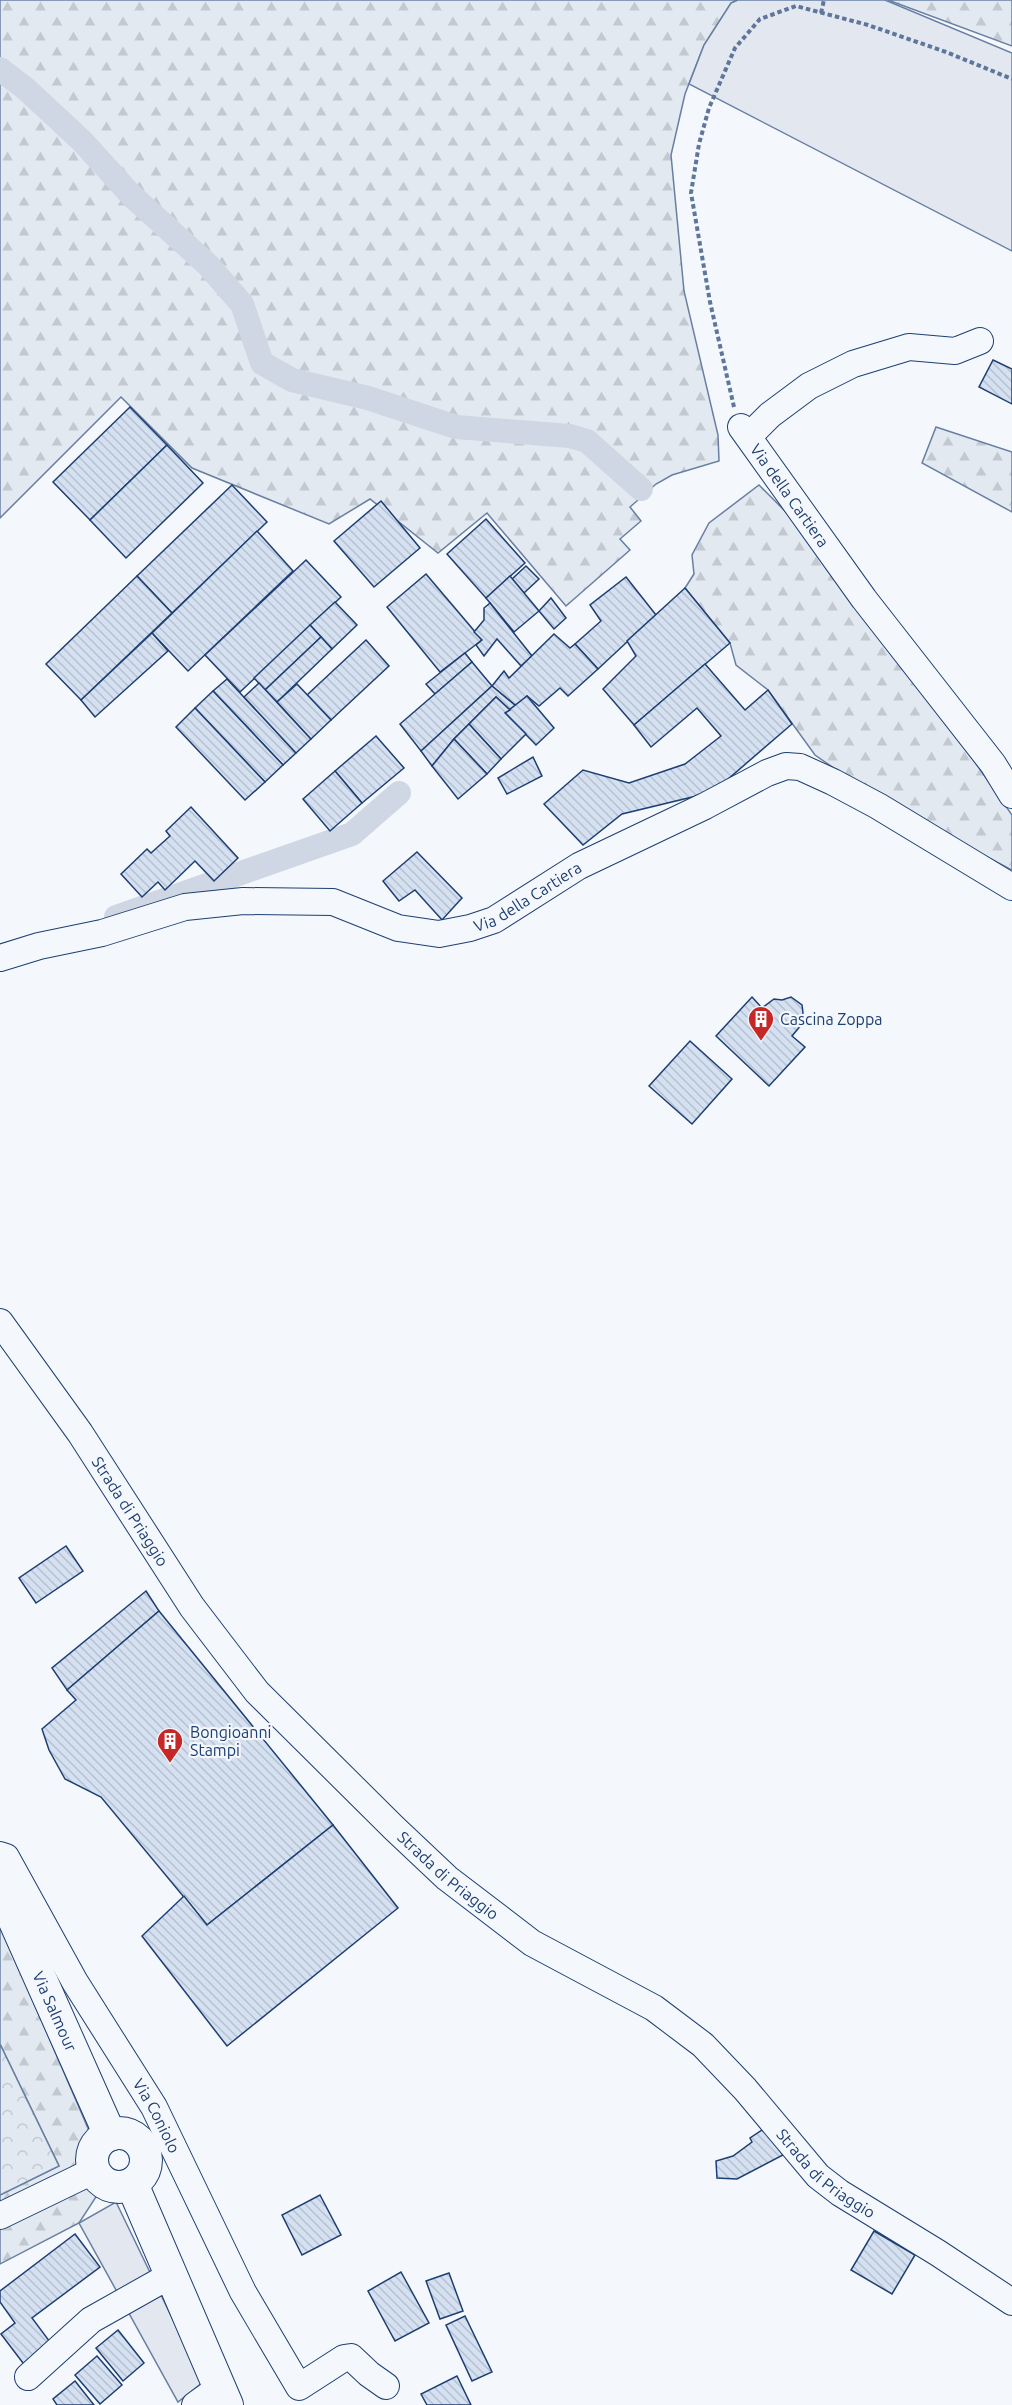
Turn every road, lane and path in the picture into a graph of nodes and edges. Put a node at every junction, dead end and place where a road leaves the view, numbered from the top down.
1 (824, 0) edge
2 (821, 13) junction
3 (1012, 79) edge
4 (980, 342) dead end
5 (745, 432) junction
6 (1012, 795) edge
7 (1012, 887) edge
8 (0, 958) edge
9 (0, 1322) edge
10 (0, 1855) edge
11 (0, 1888) edge
12 (110, 2135) junction
13 (95, 2170) junction
14 (132, 2184) junction
15 (0, 2216) edge
16 (171, 2275) junction
17 (1012, 2302) edge
18 (28, 2377) dead end
19 (386, 2386) dead end
20 (214, 2399) edge

1 - 2 path
2 - 3 path
2 - 5 path
4 - 5 street
5 - 6 street, Via della Cartiera
7 - 8 street, Via della Cartiera
9 - 17 street, Strada di Priaggio
10 - 19 street, Via Coniolo
11 - 12 main road, Via Salmour
12 - 13 main road
12 - 14 main road
13 - 14 main road
13 - 15 street
14 - 16 main road
16 - 18 street
16 - 20 main road

